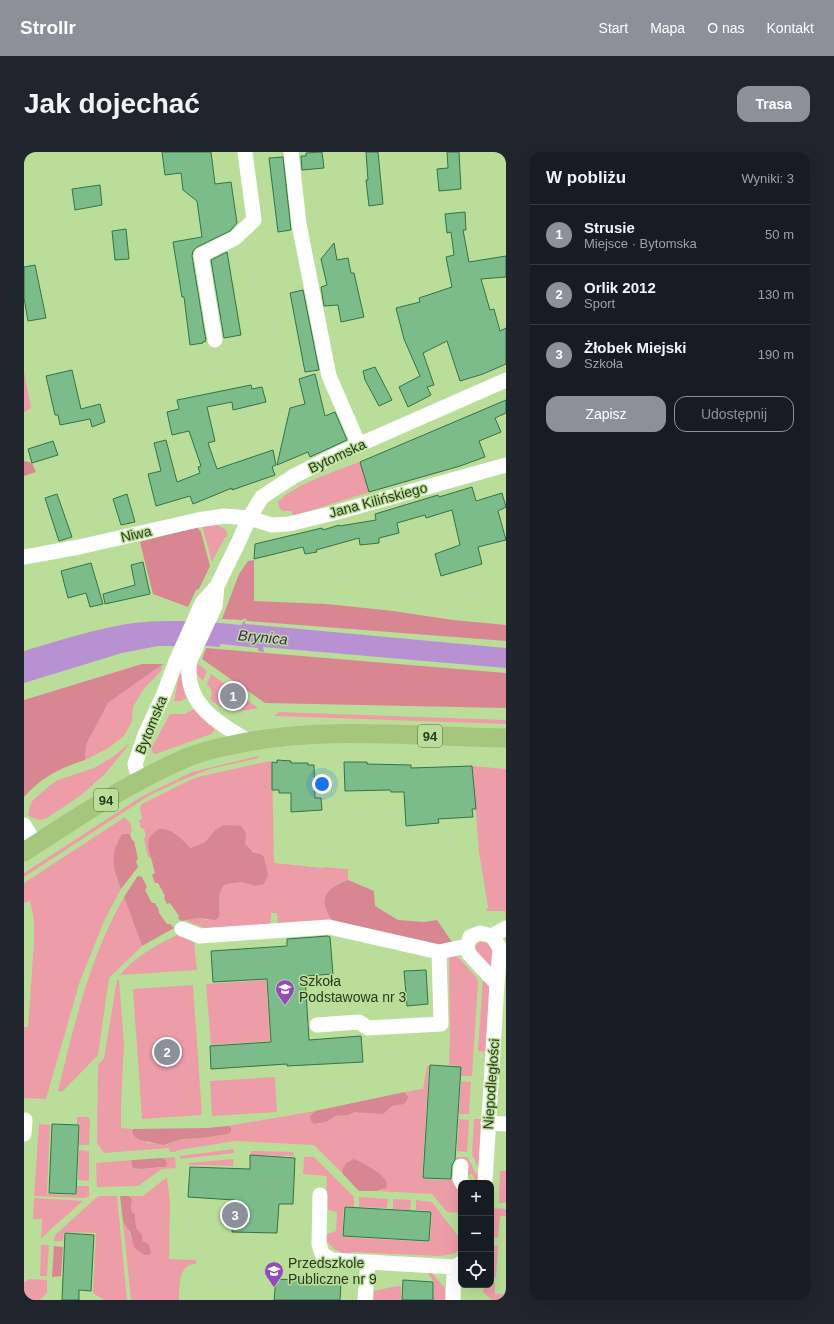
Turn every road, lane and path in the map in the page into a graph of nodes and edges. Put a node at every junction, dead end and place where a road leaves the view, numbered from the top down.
1 (245, 152) edge
2 (292, 152) edge
3 (215, 340) dead end
4 (506, 380) edge
5 (358, 445) junction
6 (505, 468) edge
7 (249, 518) junction
8 (24, 557) edge
9 (184, 658) junction
10 (506, 738) edge
11 (248, 742) junction
12 (140, 780) junction
13 (24, 825) edge
14 (30, 848) edge
15 (506, 928) edge
16 (182, 929) dead end
17 (492, 936) junction
18 (467, 946) junction
19 (438, 952) junction
20 (497, 984) junction
21 (317, 1025) dead end
22 (488, 1123) junction
23 (506, 1124) edge
24 (461, 1166) dead end
25 (460, 1180) edge
26 (485, 1180) edge
27 (320, 1195) dead end
28 (368, 1262) junction
29 (457, 1265) edge
30 (366, 1300) edge
31 (453, 1300) edge

1 - 3 street
2 - 5 street
4 - 5 street, Bytomska
5 - 7 street, Bytomska
6 - 7 street, Jana Kilińskiego
7 - 8 street, Niwa
7 - 9 street, Bytomska
9 - 11 street, Bytomska
9 - 12 street, Bytomska
10 - 11 main road, 94
11 - 12 main road, 94
12 - 14 main road, 94
13 - 14 street
15 - 17 street
16 - 19 street
17 - 18 street
17 - 20 street, Niepodległości
18 - 19 street
18 - 20 street
19 - 21 street
20 - 22 street, Niepodległości
22 - 23 street
22 - 26 street, Niepodległości
24 - 25 street
27 - 28 street
28 - 29 street
28 - 30 street
29 - 31 street

